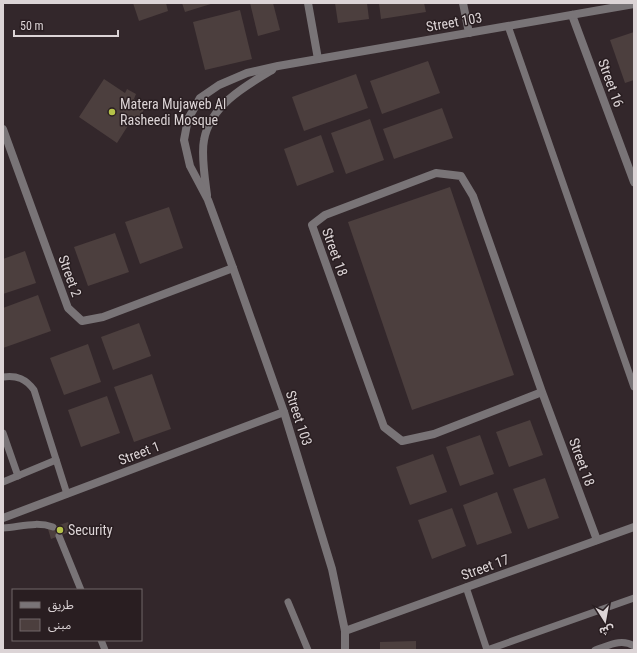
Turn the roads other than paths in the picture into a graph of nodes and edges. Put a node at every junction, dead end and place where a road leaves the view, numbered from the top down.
1 (308, 3) edge
2 (463, 3) edge
3 (634, 4) edge
4 (572, 15) junction
5 (508, 26) junction
6 (469, 33) junction
7 (318, 59) junction
8 (278, 66) junction
9 (3, 129) edge
10 (634, 182) edge
11 (208, 200) junction
12 (233, 268) junction
13 (3, 377) edge
14 (634, 387) edge
15 (542, 392) junction
16 (284, 412) junction
17 (3, 433) edge
18 (56, 460) junction
19 (18, 476) junction
20 (3, 482) edge
21 (67, 494) junction
22 (3, 518) edge
23 (53, 527) dead end
24 (634, 527) edge
25 (3, 528) edge
26 (59, 536) dead end
27 (597, 540) junction
28 (466, 587) junction
29 (81, 589) edge
30 (634, 598) edge
31 (288, 602) dead end
32 (345, 631) junction
33 (634, 646) edge
34 (308, 650) edge
35 (345, 650) edge
36 (595, 650) edge

1 - 7 street
2 - 6 street
3 - 4 street, Street 103
4 - 5 street, Street 103
4 - 10 street, Street 16
5 - 6 street, Street 103
5 - 14 lane
6 - 7 street, Street 103
7 - 8 street, Street 103
8 - 11 street, Street 103
8 - 11 street, Street 103
9 - 12 street, Street 2
11 - 12 street, Street 103
12 - 16 street, Street 103
13 - 18 lane
15 - 15 street, Street 18
15 - 27 street, Street 18
16 - 21 street, Street 1
16 - 32 street, Street 103
17 - 19 lane
18 - 19 lane
18 - 21 lane
19 - 20 lane
21 - 22 street, Street 1
23 - 25 lane
24 - 27 street, Street 17
26 - 29 lane
27 - 28 street, Street 17
28 - 30 lane
28 - 32 street, Street 17
31 - 34 lane
32 - 35 street, Street 103
33 - 36 lane

